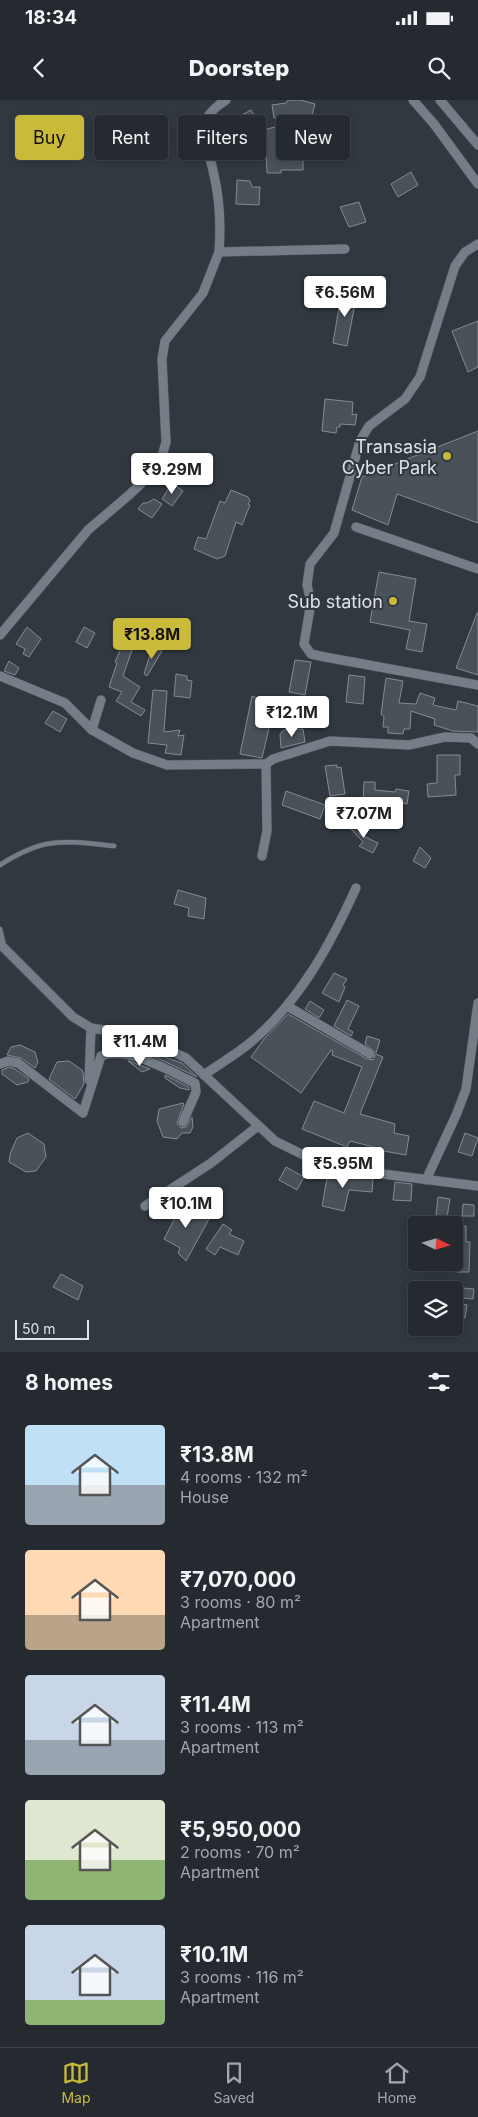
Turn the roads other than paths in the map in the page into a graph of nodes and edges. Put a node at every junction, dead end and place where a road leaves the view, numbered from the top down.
1 (226, 100) edge
2 (413, 100) edge
3 (440, 100) edge
4 (478, 145) edge
5 (478, 184) edge
6 (478, 244) edge
7 (345, 250) dead end
8 (219, 252) junction
9 (356, 527) dead end
10 (478, 569) edge
11 (0, 635) edge
12 (0, 676) edge
13 (478, 686) edge
14 (101, 700) dead end
15 (92, 730) junction
16 (478, 744) edge
17 (266, 764) junction
18 (114, 846) dead end
19 (262, 856) dead end
20 (0, 865) edge
21 (356, 888) dead end
22 (0, 929) edge
23 (2, 947) edge
24 (478, 1003) edge
25 (286, 1006) junction
26 (91, 1028) junction
27 (370, 1054) dead end
28 (0, 1064) edge
29 (204, 1075) junction
30 (89, 1080) dead end
31 (183, 1122) dead end
32 (258, 1126) junction
33 (426, 1180) junction
34 (478, 1186) edge
35 (145, 1206) dead end

1 - 8 street
2 - 5 street
3 - 4 street
6 - 13 street
7 - 8 street
8 - 11 street
9 - 10 street
12 - 15 street
14 - 15 street
15 - 17 street
16 - 17 street
17 - 19 street
18 - 20 lane
21 - 25 street
22 - 23 lane
23 - 26 street
24 - 33 street
25 - 27 street
25 - 29 street
26 - 29 street
26 - 30 street
28 - 31 street
29 - 32 street
32 - 33 street
32 - 35 street
33 - 34 street

